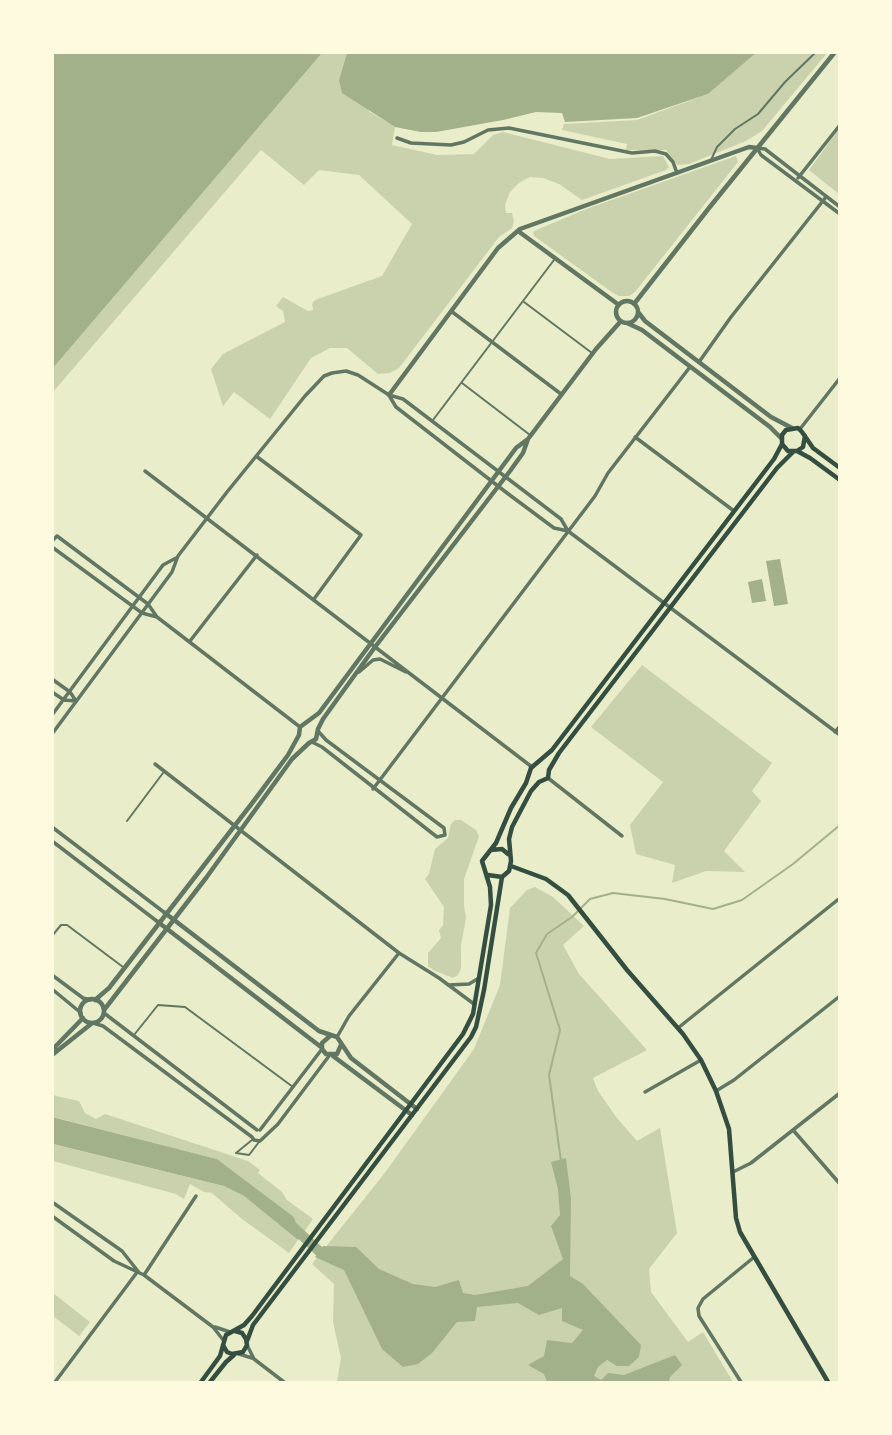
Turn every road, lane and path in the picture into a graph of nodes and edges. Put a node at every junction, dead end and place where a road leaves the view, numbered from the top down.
1 (817, 52) edge
2 (832, 53) edge
3 (839, 125) edge
4 (397, 138) dead end
5 (757, 148) junction
6 (711, 161) junction
7 (677, 173) junction
8 (798, 179) junction
9 (824, 199) junction
10 (839, 207) edge
11 (839, 214) edge
12 (517, 231) junction
13 (555, 259) junction
14 (523, 301) junction
15 (634, 304) junction
16 (619, 305) junction
17 (451, 312) junction
18 (638, 312) junction
19 (624, 322) junction
20 (492, 342) junction
21 (593, 354) junction
22 (699, 362) junction
23 (690, 367) junction
24 (839, 381) edge
25 (461, 382) junction
26 (561, 394) junction
27 (388, 396) junction
28 (431, 421) junction
29 (792, 428) junction
30 (800, 430) junction
31 (805, 436) junction
32 (529, 437) junction
33 (635, 437) junction
34 (782, 441) junction
35 (795, 452) junction
36 (256, 456) junction
37 (839, 468) edge
38 (145, 471) dead end
39 (498, 472) junction
40 (505, 478) junction
41 (839, 480) edge
42 (492, 481) junction
43 (499, 486) junction
44 (734, 511) junction
45 (207, 519) junction
46 (568, 531) junction
47 (52, 541) edge
48 (52, 547) edge
49 (257, 555) junction
50 (178, 556) junction
51 (140, 597) junction
52 (314, 599) junction
53 (663, 603) junction
54 (149, 604) junction
55 (133, 607) junction
56 (671, 608) junction
57 (142, 613) junction
58 (157, 617) junction
59 (190, 641) junction
60 (373, 645) junction
61 (357, 673) junction
62 (411, 674) junction
63 (52, 679) edge
64 (52, 692) edge
65 (69, 692) junction
66 (442, 697) junction
67 (64, 700) junction
68 (76, 701) junction
69 (52, 715) edge
70 (309, 723) junction
71 (839, 726) edge
72 (300, 727) junction
73 (318, 730) junction
74 (837, 733) edge
75 (52, 734) edge
76 (299, 735) junction
77 (310, 742) junction
78 (538, 763) junction
79 (155, 764) dead end
80 (532, 767) junction
81 (549, 770) junction
82 (164, 772) junction
83 (530, 774) junction
84 (548, 778) junction
85 (380, 779) junction
86 (538, 782) junction
87 (373, 789) junction
88 (127, 821) dead end
89 (233, 825) junction
90 (52, 827) edge
91 (239, 830) junction
92 (622, 835) dead end
93 (52, 841) edge
94 (487, 852) junction
95 (510, 856) junction
96 (511, 866) junction
97 (487, 874) junction
98 (502, 877) junction
99 (183, 890) junction
100 (143, 896) junction
101 (192, 896) junction
102 (839, 898) edge
103 (136, 904) junction
104 (165, 913) junction
105 (174, 920) junction
106 (158, 922) junction
107 (167, 929) junction
108 (52, 936) edge
109 (196, 936) junction
110 (189, 944) junction
111 (399, 953) junction
112 (124, 968) junction
113 (52, 975) edge
114 (480, 977) junction
115 (448, 985) junction
116 (52, 989) edge
117 (839, 996) edge
118 (92, 1000) junction
119 (475, 1005) junction
120 (104, 1012) junction
121 (81, 1015) junction
122 (92, 1023) junction
123 (678, 1028) junction
124 (330, 1035) junction
125 (133, 1036) junction
126 (337, 1037) junction
127 (127, 1044) junction
128 (341, 1044) junction
129 (321, 1048) junction
130 (52, 1050) edge
131 (52, 1055) edge
132 (331, 1056) junction
133 (701, 1060) junction
134 (293, 1087) junction
135 (716, 1091) junction
136 (645, 1092) dead end
137 (839, 1093) edge
138 (410, 1104) junction
139 (418, 1109) junction
140 (406, 1110) junction
141 (412, 1115) junction
142 (259, 1130) junction
143 (793, 1130) junction
144 (253, 1138) junction
145 (262, 1140) junction
146 (733, 1172) junction
147 (839, 1184) edge
148 (196, 1196) dead end
149 (52, 1202) edge
150 (52, 1216) edge
151 (753, 1258) junction
152 (138, 1271) junction
153 (144, 1275) junction
154 (213, 1327) junction
155 (232, 1332) junction
156 (223, 1342) junction
157 (247, 1343) junction
158 (237, 1355) junction
159 (254, 1359) junction
160 (55, 1382) edge
161 (201, 1382) edge
162 (210, 1382) edge
163 (284, 1382) edge
164 (741, 1382) edge
165 (828, 1382) edge

1 - 6 lane
2 - 5 street
3 - 8 street
4 - 7 street
5 - 6 street
5 - 8 street
5 - 15 street
6 - 7 street
7 - 12 street
8 - 9 street
9 - 10 street
9 - 11 street
9 - 22 street
12 - 13 street
12 - 17 street
13 - 14 lane
13 - 16 street
14 - 20 lane
14 - 21 lane
15 - 16 street
15 - 18 street
16 - 19 street
17 - 20 street
17 - 27 street
18 - 19 street
18 - 22 street
19 - 21 street
19 - 23 street
20 - 25 lane
20 - 26 street
21 - 26 street
22 - 29 street
23 - 33 street
23 - 34 street
24 - 30 street
25 - 28 lane
25 - 32 lane
26 - 32 street
27 - 28 street
27 - 36 street
27 - 42 street
28 - 39 street
29 - 30 main road
29 - 34 main road
30 - 31 main road
31 - 35 main road
31 - 37 main road
32 - 39 street
32 - 40 street
33 - 44 street
33 - 46 street
34 - 35 main road
34 - 44 main road
35 - 41 main road
35 - 56 main road
36 - 45 street
36 - 52 street
38 - 45 street
39 - 40 street
39 - 42 street
40 - 43 street
40 - 46 street
42 - 43 street
42 - 60 street
43 - 46 street
43 - 60 street
44 - 53 main road
45 - 49 street
45 - 50 street
46 - 53 street
46 - 66 street
47 - 51 street
48 - 55 street
49 - 52 street
49 - 59 street
50 - 51 street
50 - 54 street
51 - 54 street
51 - 55 street
52 - 60 street
53 - 56 street
53 - 78 main road
54 - 57 street
54 - 58 street
55 - 57 street
55 - 65 street
56 - 74 street
56 - 81 main road
57 - 58 street
57 - 68 street
58 - 59 street
59 - 72 street
60 - 61 street
60 - 62 street
60 - 70 street
61 - 62 street
61 - 73 street
62 - 66 street
63 - 65 street
64 - 67 street
65 - 67 street
65 - 68 street
66 - 80 street
66 - 85 street
67 - 68 street
67 - 69 street
68 - 75 street
70 - 72 street
70 - 73 street
71 - 74 street
72 - 76 street
73 - 77 street
73 - 85 street
76 - 77 street
76 - 89 street
77 - 87 street
77 - 91 street
78 - 80 main road
78 - 81 main road
79 - 82 street
80 - 83 main road
81 - 84 main road
82 - 88 lane
82 - 89 street
83 - 86 main road
83 - 94 main road
84 - 86 main road
84 - 92 street
85 - 87 street
85 - 87 street
86 - 95 main road
89 - 91 street
89 - 99 street
90 - 100 street
91 - 101 street
91 - 111 street
93 - 103 street
94 - 95 main road
94 - 97 main road
95 - 96 main road
96 - 98 main road
96 - 123 main road
97 - 98 main road
97 - 114 main road
98 - 139 main road
99 - 101 street
99 - 104 street
100 - 103 street
100 - 104 street
101 - 105 street
102 - 123 street
103 - 106 street
104 - 105 street
104 - 106 street
105 - 107 street
105 - 109 street
106 - 107 street
106 - 112 street
107 - 110 street
107 - 120 street
108 - 112 lane
109 - 110 street
109 - 124 street
110 - 129 street
111 - 115 street
111 - 126 street
112 - 118 street
113 - 118 street
114 - 115 street
114 - 119 main road
115 - 119 street
116 - 121 street
117 - 135 street
118 - 120 street
118 - 121 street
119 - 138 main road
120 - 122 street
120 - 125 street
121 - 122 street
121 - 130 street
122 - 127 street
122 - 131 street
123 - 133 main road
124 - 126 street
124 - 129 street
125 - 127 street
125 - 134 lane
125 - 142 street
126 - 128 street
127 - 144 street
128 - 132 street
128 - 138 street
129 - 132 street
129 - 134 street
132 - 140 street
132 - 145 street
133 - 135 main road
133 - 136 street
134 - 142 street
135 - 146 main road
137 - 143 street
138 - 139 street
138 - 140 main road
139 - 141 main road
140 - 141 street
140 - 155 main road
141 - 157 main road
142 - 144 street
142 - 145 street
143 - 146 street
143 - 147 street
144 - 145 street
144 - 145 lane
146 - 151 main road
148 - 153 street
149 - 152 street
150 - 152 street
151 - 164 street
151 - 165 main road
152 - 153 street
152 - 160 street
153 - 154 street
154 - 155 street
154 - 156 street
155 - 156 main road
155 - 157 main road
156 - 158 main road
156 - 161 main road
157 - 158 main road
157 - 159 street
158 - 159 street
158 - 162 main road
159 - 163 street

